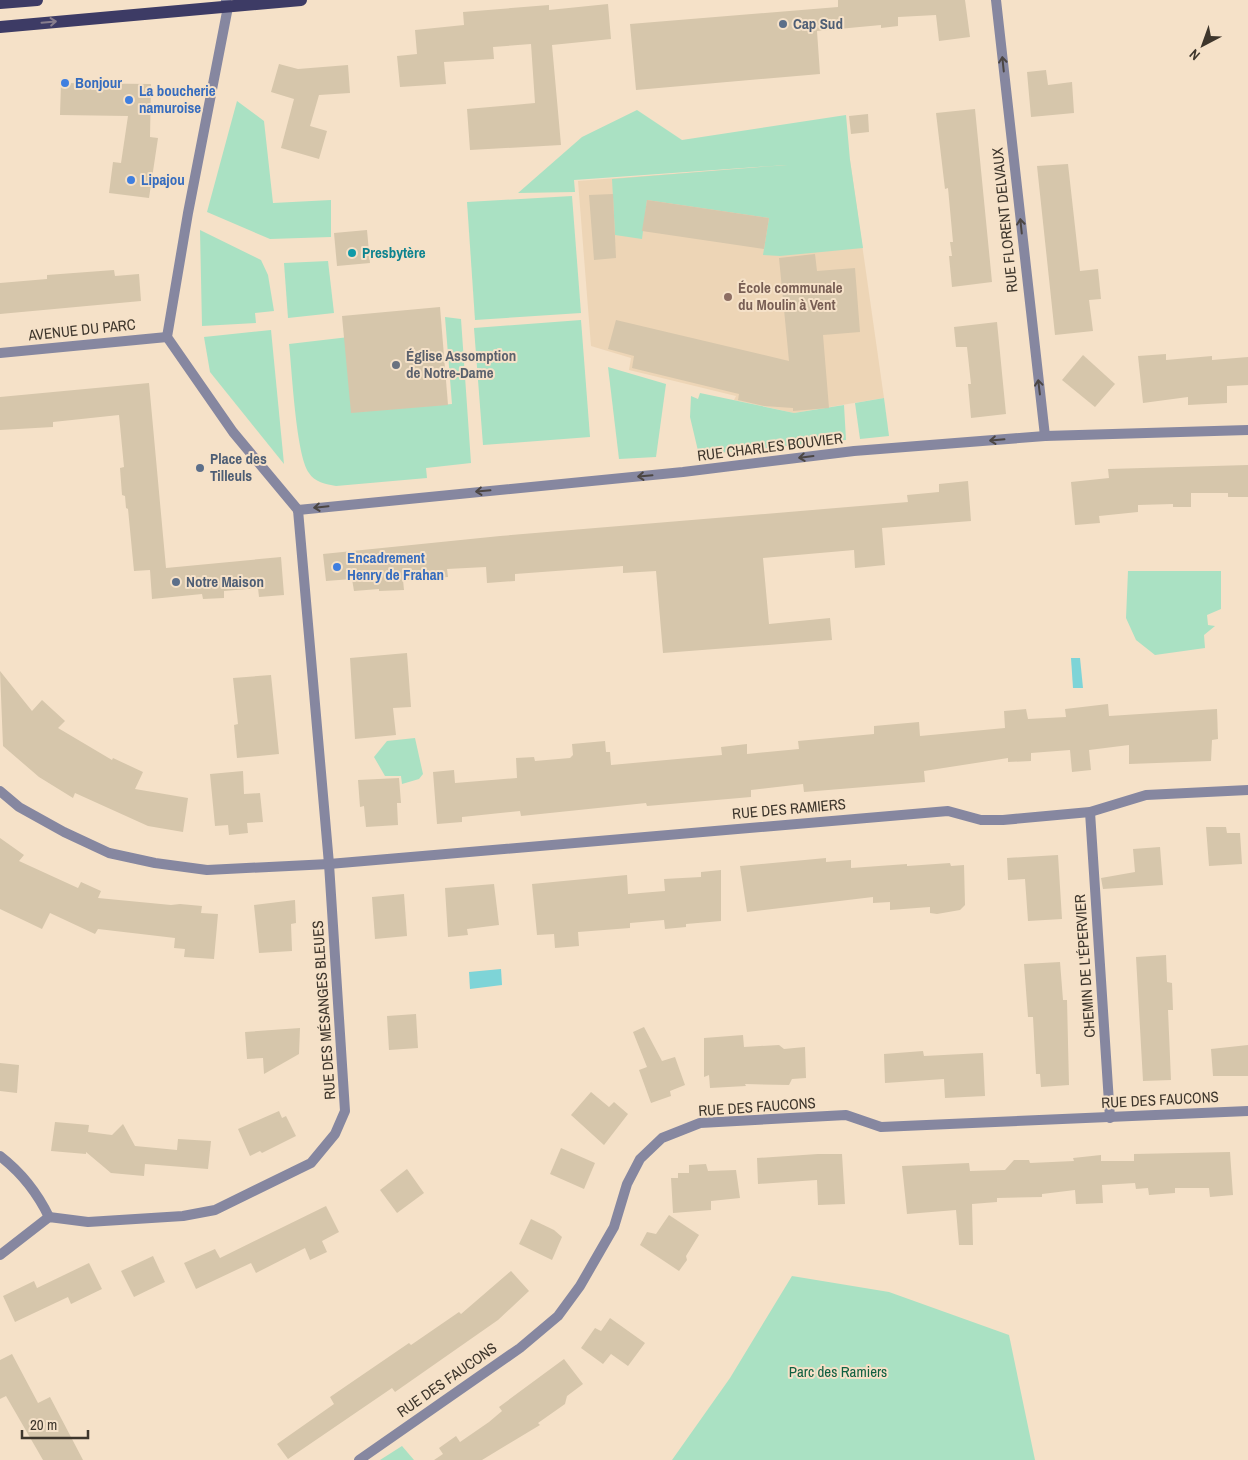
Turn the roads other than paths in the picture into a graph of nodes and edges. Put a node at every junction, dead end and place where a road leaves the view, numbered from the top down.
1 (37, 0) edge
2 (301, 0) edge
3 (996, 0) edge
4 (0, 3) edge
5 (227, 3) edge
6 (0, 27) edge
7 (168, 337) junction
8 (0, 353) edge
9 (1248, 430) edge
10 (1045, 436) junction
11 (298, 510) junction
12 (1248, 790) edge
13 (0, 791) edge
14 (1090, 812) junction
15 (329, 864) junction
16 (1248, 1111) edge
17 (1110, 1118) junction
18 (0, 1156) edge
19 (49, 1217) junction
20 (0, 1255) edge
21 (359, 1460) edge

1 - 4 main road
2 - 5 main road
10 -> 3 street, RUE FLORENT DELVAUX
6 -> 5 main road
5 - 7 street
7 - 8 street, AVENUE DU PARC
7 - 11 street
9 - 10 street, RUE CHARLES BOUVIER
10 -> 11 street, RUE CHARLES BOUVIER
11 - 15 street, RUE DES MÉSANGES BLEUES
12 - 14 street, RUE DES RAMIERS
13 - 15 street, RUE DES RAMIERS
14 - 15 street, RUE DES RAMIERS
14 - 17 street, CHEMIN DE L'ÉPERVIER
15 - 19 street, RUE DES MÉSANGES BLEUES
16 - 17 street, RUE DES FAUCONS
17 - 21 street, RUE DES FAUCONS
18 - 19 street
19 - 20 street

